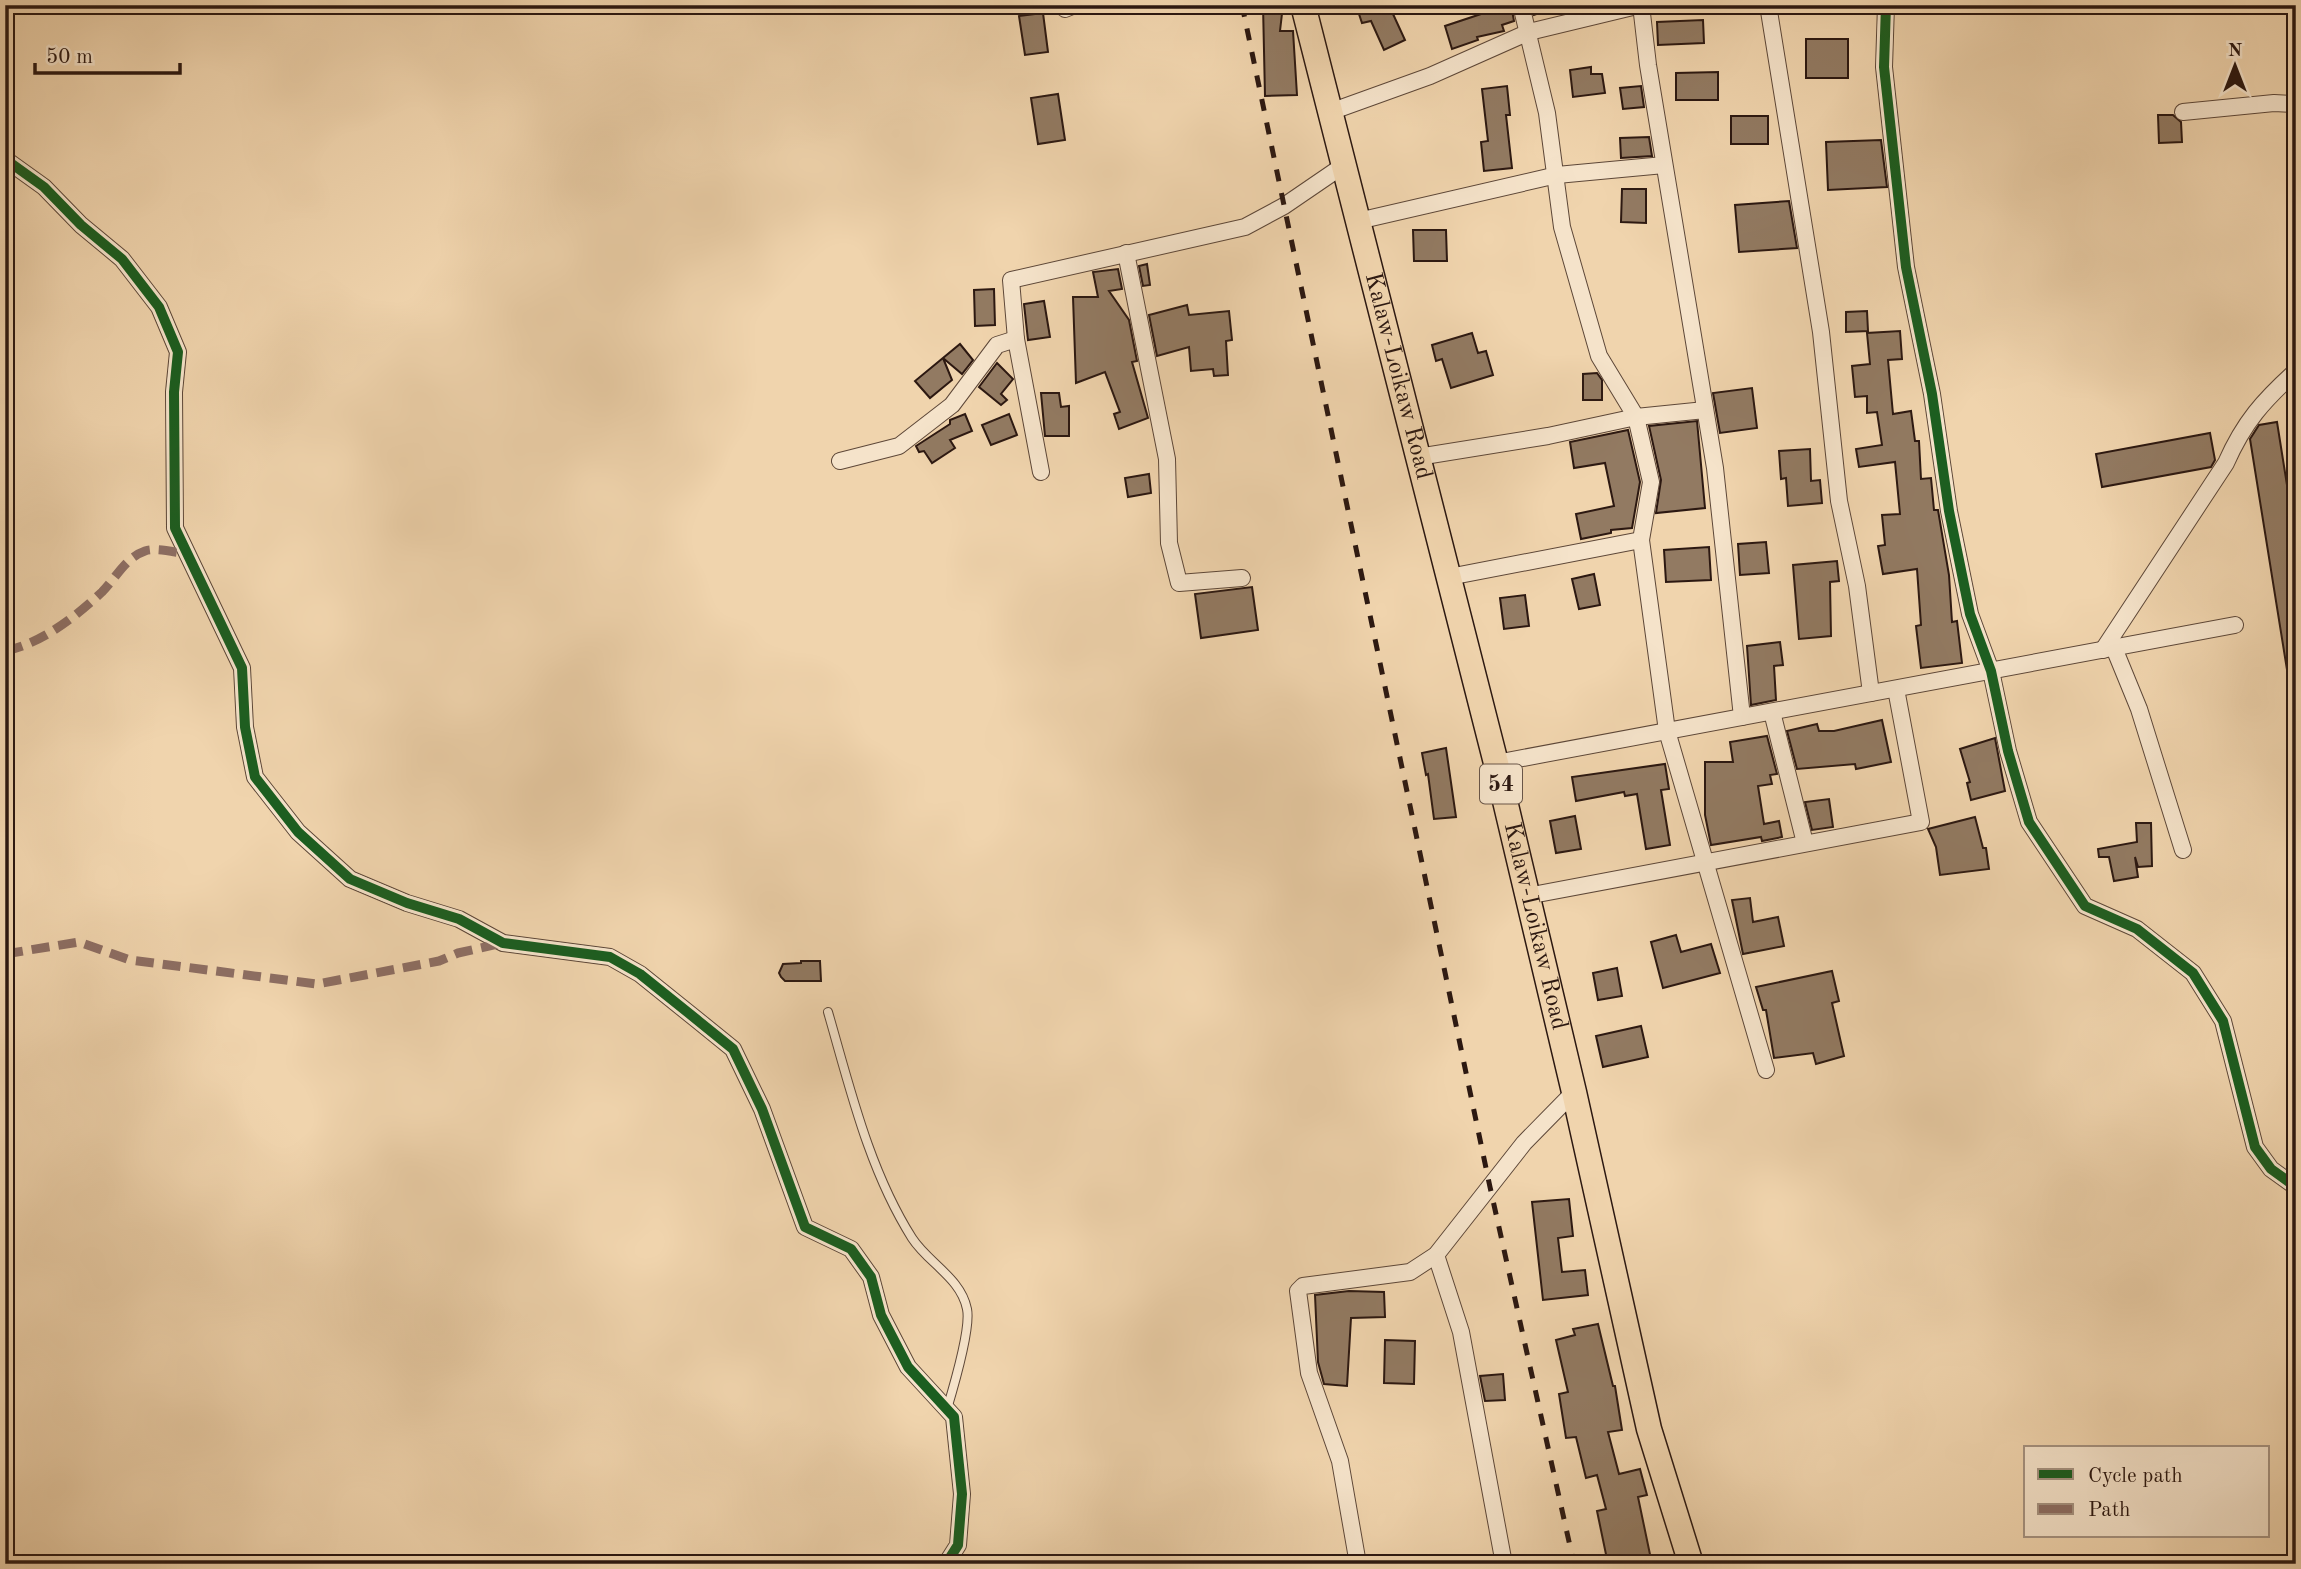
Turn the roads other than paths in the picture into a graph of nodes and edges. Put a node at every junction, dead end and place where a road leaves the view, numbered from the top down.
1 (1303, 5) edge
2 (1521, 5) edge
3 (1641, 5) edge
4 (1768, 5) edge
5 (1886, 5) edge
6 (1529, 32) junction
7 (2296, 104) edge
8 (1330, 112) junction
9 (2183, 112) dead end
10 (5, 159) edge
11 (1344, 165) junction
12 (1664, 165) junction
13 (1557, 175) junction
14 (1358, 222) junction
15 (1126, 253) junction
16 (1016, 339) junction
17 (2296, 371) edge
18 (1705, 410) junction
19 (1636, 417) junction
20 (1418, 457) junction
21 (841, 461) dead end
22 (1041, 472) dead end
23 (1641, 540) junction
24 (1448, 577) junction
25 (1242, 578) dead end
26 (2235, 625) dead end
27 (2109, 649) junction
28 (1991, 671) junction
29 (1896, 689) junction
30 (1871, 693) junction
31 (1772, 712) junction
32 (1742, 717) junction
33 (1667, 731) junction
34 (1496, 763) junction
35 (1805, 843) junction
36 (2183, 850) dead end
37 (1705, 862) junction
38 (1527, 895) junction
39 (828, 1012) dead end
40 (1766, 1070) dead end
41 (1574, 1092) junction
42 (2296, 1187) edge
43 (1436, 1255) junction
44 (947, 1409) junction
45 (946, 1564) edge
46 (1357, 1564) edge
47 (1504, 1564) edge
48 (1691, 1564) edge

1 - 8 main road, Kalaw-Loikaw Road / 54
2 - 6 street
3 - 6 street
3 - 12 street
4 - 30 street
5 - 28 street
6 - 8 street
6 - 13 street
7 - 9 street
8 - 11 main road, Kalaw-Loikaw Road / 54
10 - 44 street
11 - 14 main road, Kalaw-Loikaw Road / 54
11 - 15 street
12 - 13 street
12 - 18 street
13 - 14 street
13 - 19 street
14 - 20 main road, Kalaw-Loikaw Road / 54
15 - 16 street
15 - 25 street
16 - 21 street
16 - 22 street
17 - 27 street
18 - 19 street
18 - 32 street
19 - 20 street
19 - 23 street
20 - 24 main road, Kalaw-Loikaw Road / 54
23 - 24 street
23 - 33 street
24 - 34 main road, Kalaw-Loikaw Road / 54
26 - 27 street
27 - 28 street
27 - 36 street
28 - 29 street
28 - 42 street
29 - 30 street
29 - 35 street
30 - 31 street
31 - 32 street
31 - 35 street
32 - 33 street
33 - 34 street
33 - 37 street
34 - 38 main road, Kalaw-Loikaw Road / 54
35 - 37 street
37 - 38 street
37 - 40 street
38 - 41 main road, Kalaw-Loikaw Road / 54
39 - 44 lane
41 - 43 street
41 - 48 main road, Kalaw-Loikaw Road / 54
43 - 46 street
43 - 47 street
44 - 45 street

